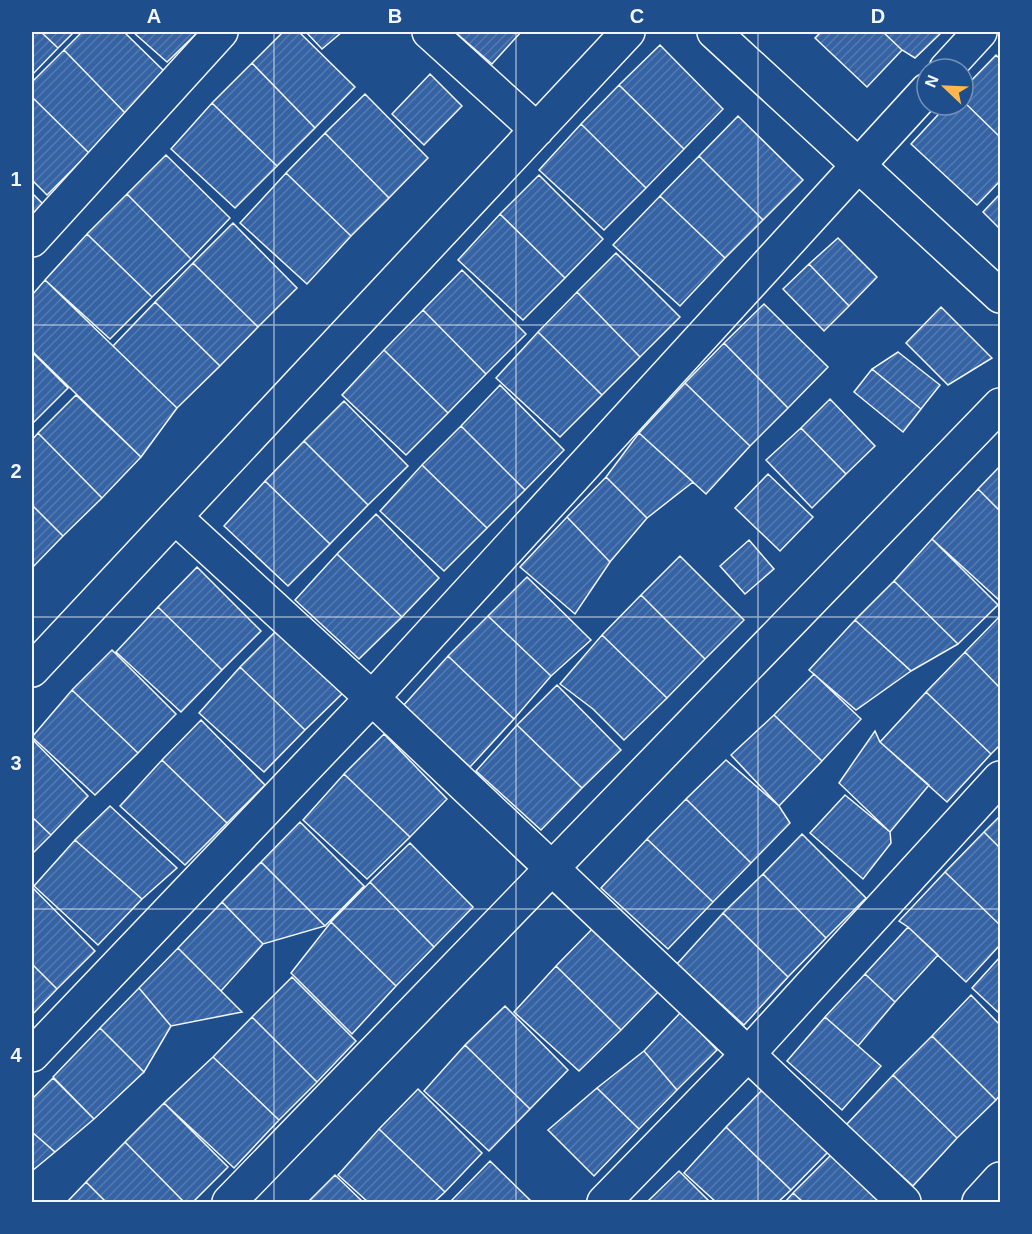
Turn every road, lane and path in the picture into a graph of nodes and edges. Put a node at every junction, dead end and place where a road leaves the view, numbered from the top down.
1 (221, 32) edge
2 (429, 32) edge
3 (628, 32) edge
4 (714, 32) edge
5 (980, 32) edge
6 (957, 57) edge
7 (915, 103) edge
8 (537, 129) junction
9 (858, 165) junction
10 (32, 240) edge
11 (1000, 296) edge
12 (1000, 405) edge
13 (175, 517) junction
14 (36, 656) edge
15 (372, 698) junction
16 (1000, 778) edge
17 (552, 869) junction
18 (748, 1054) junction
19 (32, 1055) edge
20 (1000, 1179) edge
21 (230, 1203) edge
22 (604, 1203) edge
23 (904, 1203) edge
24 (980, 1203) edge

1 - 10 street
2 - 8 street
3 - 8 street
4 - 9 street
5 - 6 street
7 - 9 street
8 - 13 street
9 - 11 street
9 - 15 street
12 - 17 street
13 - 14 street
13 - 15 street
15 - 17 street
15 - 19 street
16 - 18 street
17 - 18 street
17 - 21 street
18 - 22 street
18 - 23 street
20 - 24 street

